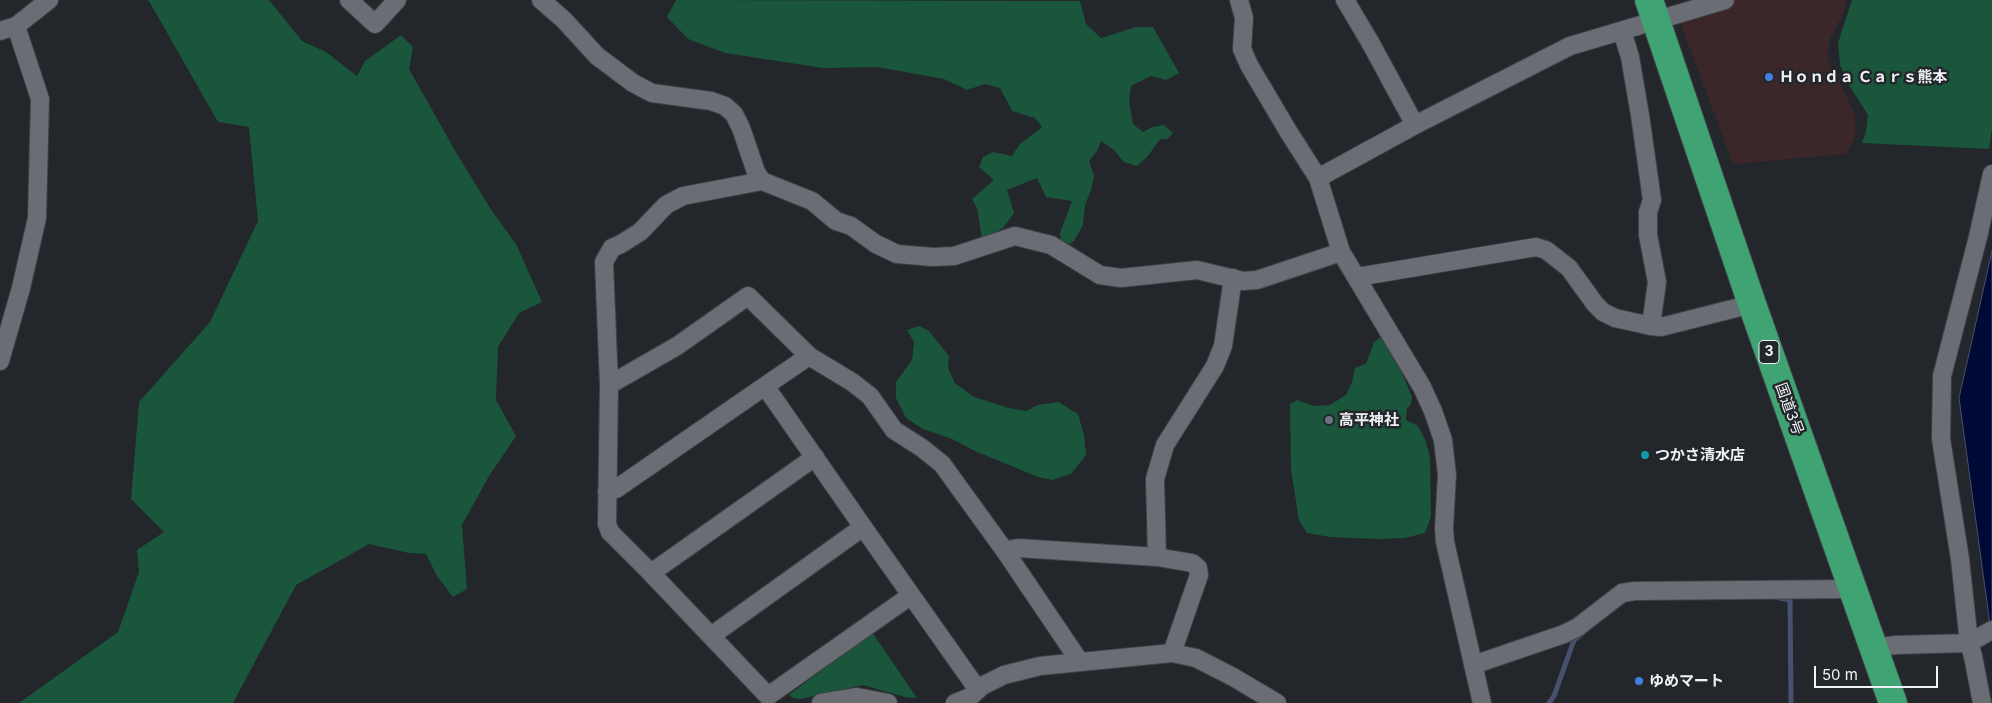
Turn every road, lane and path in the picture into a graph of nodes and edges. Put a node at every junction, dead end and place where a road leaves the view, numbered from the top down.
1 (50, 0) edge
2 (350, 0) edge
3 (397, 0) edge
4 (541, 0) edge
5 (1240, 0) edge
6 (1345, 0) edge
7 (1725, 0) edge
8 (1653, 10) edge
9 (8, 28) edge
10 (1622, 31) junction
11 (1415, 125) junction
12 (1992, 174) edge
13 (1318, 178) junction
14 (762, 182) junction
15 (1341, 252) junction
16 (1357, 277) junction
17 (1233, 278) junction
18 (1752, 304) junction
19 (1651, 326) junction
20 (809, 356) junction
21 (0, 361) edge
22 (609, 386) junction
23 (765, 386) junction
24 (815, 457) junction
25 (608, 491) junction
26 (864, 527) junction
27 (1005, 551) junction
28 (1157, 556) junction
29 (651, 573) junction
30 (1852, 589) junction
31 (910, 596) junction
32 (712, 636) junction
33 (1981, 637) edge
34 (1873, 648) junction
35 (1172, 653) junction
36 (1080, 662) junction
37 (1474, 665) junction
38 (969, 698) edge
39 (771, 699) edge
40 (821, 703) edge
41 (888, 703) edge
42 (1277, 703) edge
43 (1482, 703) edge
44 (1893, 703) edge
45 (1982, 703) edge

1 - 9 street
2 - 3 street
4 - 14 street
5 - 13 street
6 - 11 street
7 - 8 street
8 - 10 street
8 - 18 highway, 国道3号 / 3
9 - 21 street
10 - 11 street
10 - 19 street
11 - 13 street
12 - 33 street
13 - 15 street
14 - 17 street
14 - 22 street
15 - 16 street
15 - 17 street
16 - 19 street
16 - 37 street
17 - 28 street
18 - 19 street
18 - 30 highway, 国道3号 / 3
20 - 22 street
20 - 23 street
20 - 27 street
22 - 25 street
23 - 24 street
23 - 25 street
24 - 26 street
24 - 29 street
25 - 29 street
26 - 31 street
26 - 32 street
27 - 28 street
27 - 36 street
28 - 35 street
29 - 32 street
30 - 34 highway, 国道3号 / 3
30 - 37 street
31 - 38 street
31 - 39 street
32 - 39 street
33 - 34 street
33 - 45 street
34 - 44 highway, 国道3号 / 3
35 - 36 street
35 - 42 street
36 - 38 street
37 - 43 street
40 - 41 street

